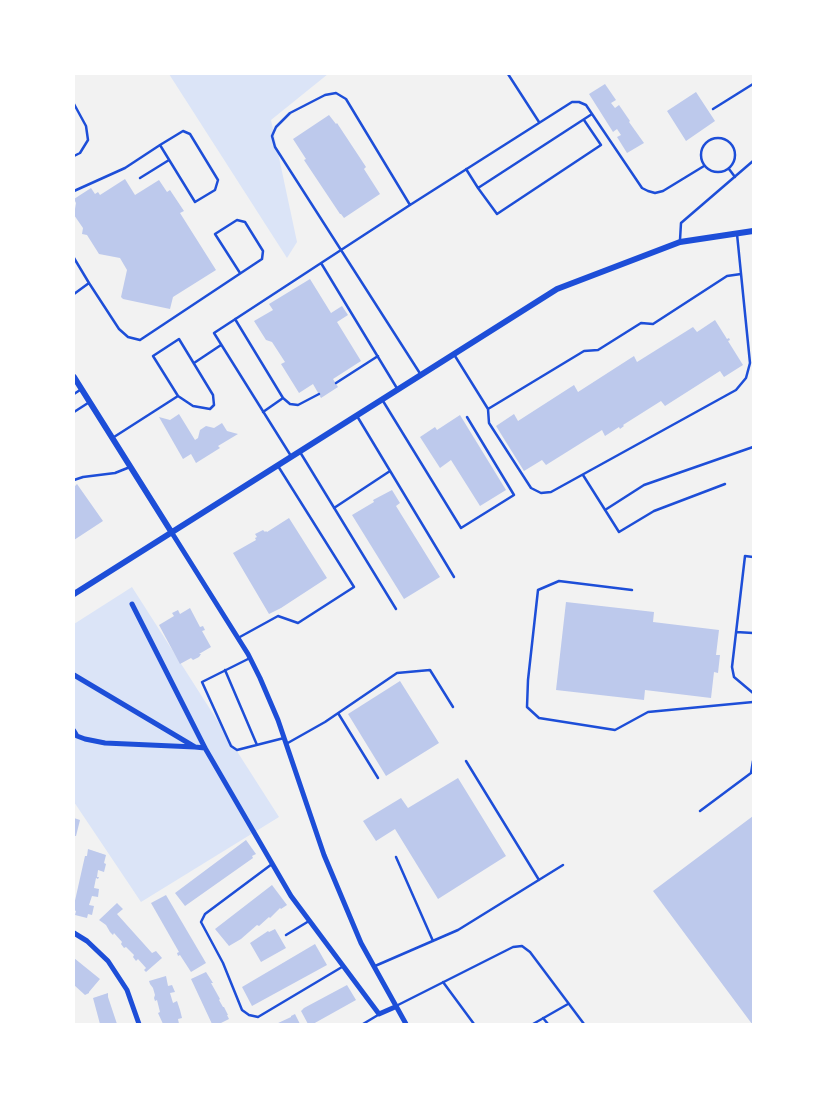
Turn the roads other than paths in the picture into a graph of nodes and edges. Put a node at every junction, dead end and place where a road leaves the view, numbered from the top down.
1 (508, 74) edge
2 (753, 84) edge
3 (74, 104) edge
4 (713, 110) dead end
5 (592, 114) junction
6 (584, 120) junction
7 (540, 122) junction
8 (160, 145) junction
9 (74, 156) edge
10 (169, 160) junction
11 (753, 161) edge
12 (704, 166) junction
13 (466, 169) junction
14 (729, 170) junction
15 (735, 176) junction
16 (140, 178) dead end
17 (478, 188) junction
18 (74, 191) edge
19 (410, 205) junction
20 (753, 231) edge
21 (737, 234) junction
22 (680, 242) junction
23 (341, 250) junction
24 (74, 258) edge
25 (321, 262) junction
26 (240, 273) junction
27 (741, 274) junction
28 (90, 284) junction
29 (74, 294) edge
30 (235, 319) junction
31 (221, 345) junction
32 (454, 355) junction
33 (378, 356) junction
34 (194, 363) junction
35 (422, 375) junction
36 (74, 377) edge
37 (336, 383) dead end
38 (81, 389) junction
39 (398, 390) junction
40 (74, 394) edge
41 (319, 394) dead end
42 (178, 396) junction
43 (283, 398) junction
44 (382, 400) junction
45 (90, 402) junction
46 (488, 409) junction
47 (74, 412) edge
48 (263, 412) junction
49 (357, 416) junction
50 (467, 417) dead end
51 (112, 438) junction
52 (753, 447) edge
53 (300, 452) junction
54 (292, 458) junction
55 (278, 466) junction
56 (131, 467) junction
57 (390, 471) junction
58 (583, 475) junction
59 (74, 480) edge
60 (725, 484) dead end
61 (334, 508) junction
62 (605, 510) junction
63 (172, 533) junction
64 (753, 557) edge
65 (454, 577) dead end
66 (632, 590) dead end
67 (74, 592) edge
68 (132, 604) dead end
69 (396, 609) dead end
70 (736, 632) junction
71 (753, 633) edge
72 (238, 638) junction
73 (250, 658) junction
74 (226, 670) junction
75 (74, 675) edge
76 (753, 693) edge
77 (753, 702) edge
78 (452, 707) dead end
79 (338, 713) junction
80 (75, 734) edge
81 (284, 738) junction
82 (286, 744) junction
83 (257, 745) junction
84 (195, 747) junction
85 (205, 748) junction
86 (466, 761) dead end
87 (753, 761) edge
88 (378, 778) dead end
89 (700, 811) dead end
90 (396, 857) dead end
91 (272, 864) junction
92 (563, 865) dead end
93 (539, 880) junction
94 (309, 921) junction
95 (74, 933) edge
96 (286, 935) dead end
97 (433, 941) junction
98 (344, 966) junction
99 (374, 967) junction
100 (443, 982) junction
101 (569, 1004) junction
102 (395, 1007) junction
103 (379, 1014) junction
104 (544, 1018) junction
105 (139, 1024) edge
106 (362, 1024) edge
107 (406, 1024) edge
108 (474, 1024) edge
109 (532, 1024) edge
110 (548, 1024) edge
111 (584, 1024) edge

1 - 7 lane
2 - 4 lane
3 - 9 lane
5 - 6 lane
5 - 7 lane
5 - 12 lane
6 - 17 lane
6 - 17 lane
7 - 13 lane
8 - 10 lane
8 - 10 lane
8 - 18 lane
10 - 16 lane
11 - 15 lane
12 - 14 lane
12 - 14 lane
13 - 17 lane
13 - 19 lane
14 - 15 lane
15 - 22 lane
19 - 23 lane
19 - 23 lane
20 - 21 street
21 - 22 street
21 - 27 lane
22 - 32 street
23 - 25 lane
23 - 35 lane
24 - 28 lane
25 - 30 lane
25 - 33 lane
26 - 26 lane
26 - 28 lane
27 - 46 lane
27 - 58 lane
28 - 29 lane
30 - 31 lane
30 - 43 lane
31 - 34 lane
31 - 48 lane
32 - 35 street
32 - 46 lane
33 - 37 lane
33 - 39 lane
34 - 42 lane
34 - 42 lane
35 - 39 street
36 - 38 street
38 - 40 lane
38 - 45 street
39 - 44 street
41 - 43 lane
42 - 51 lane
43 - 48 lane
44 - 49 street
44 - 50 lane
45 - 47 lane
45 - 51 street
46 - 58 lane
48 - 54 lane
49 - 53 street
49 - 57 lane
51 - 56 street
52 - 62 lane
53 - 54 street
53 - 61 lane
54 - 55 street
55 - 63 street
55 - 72 lane
56 - 59 lane
56 - 63 street
57 - 61 lane
57 - 65 lane
58 - 62 lane
60 - 62 lane
61 - 69 lane
63 - 67 street
63 - 72 street
64 - 70 lane
66 - 77 lane
68 - 85 street
70 - 71 lane
70 - 76 lane
72 - 73 street
73 - 74 lane
73 - 81 street
74 - 83 lane
74 - 83 lane
75 - 84 street
78 - 79 lane
79 - 82 lane
79 - 88 lane
80 - 84 street
81 - 82 street
81 - 83 lane
82 - 99 street
84 - 85 street
85 - 91 street
86 - 93 lane
87 - 89 lane
90 - 97 lane
91 - 94 street
91 - 98 lane
92 - 93 lane
93 - 97 lane
94 - 96 lane
94 - 98 street
95 - 105 street
97 - 99 lane
98 - 103 street
99 - 102 street
100 - 101 lane
100 - 102 lane
100 - 108 lane
101 - 104 lane
101 - 111 lane
102 - 103 street
102 - 107 street
103 - 106 lane
104 - 109 lane
104 - 110 lane

